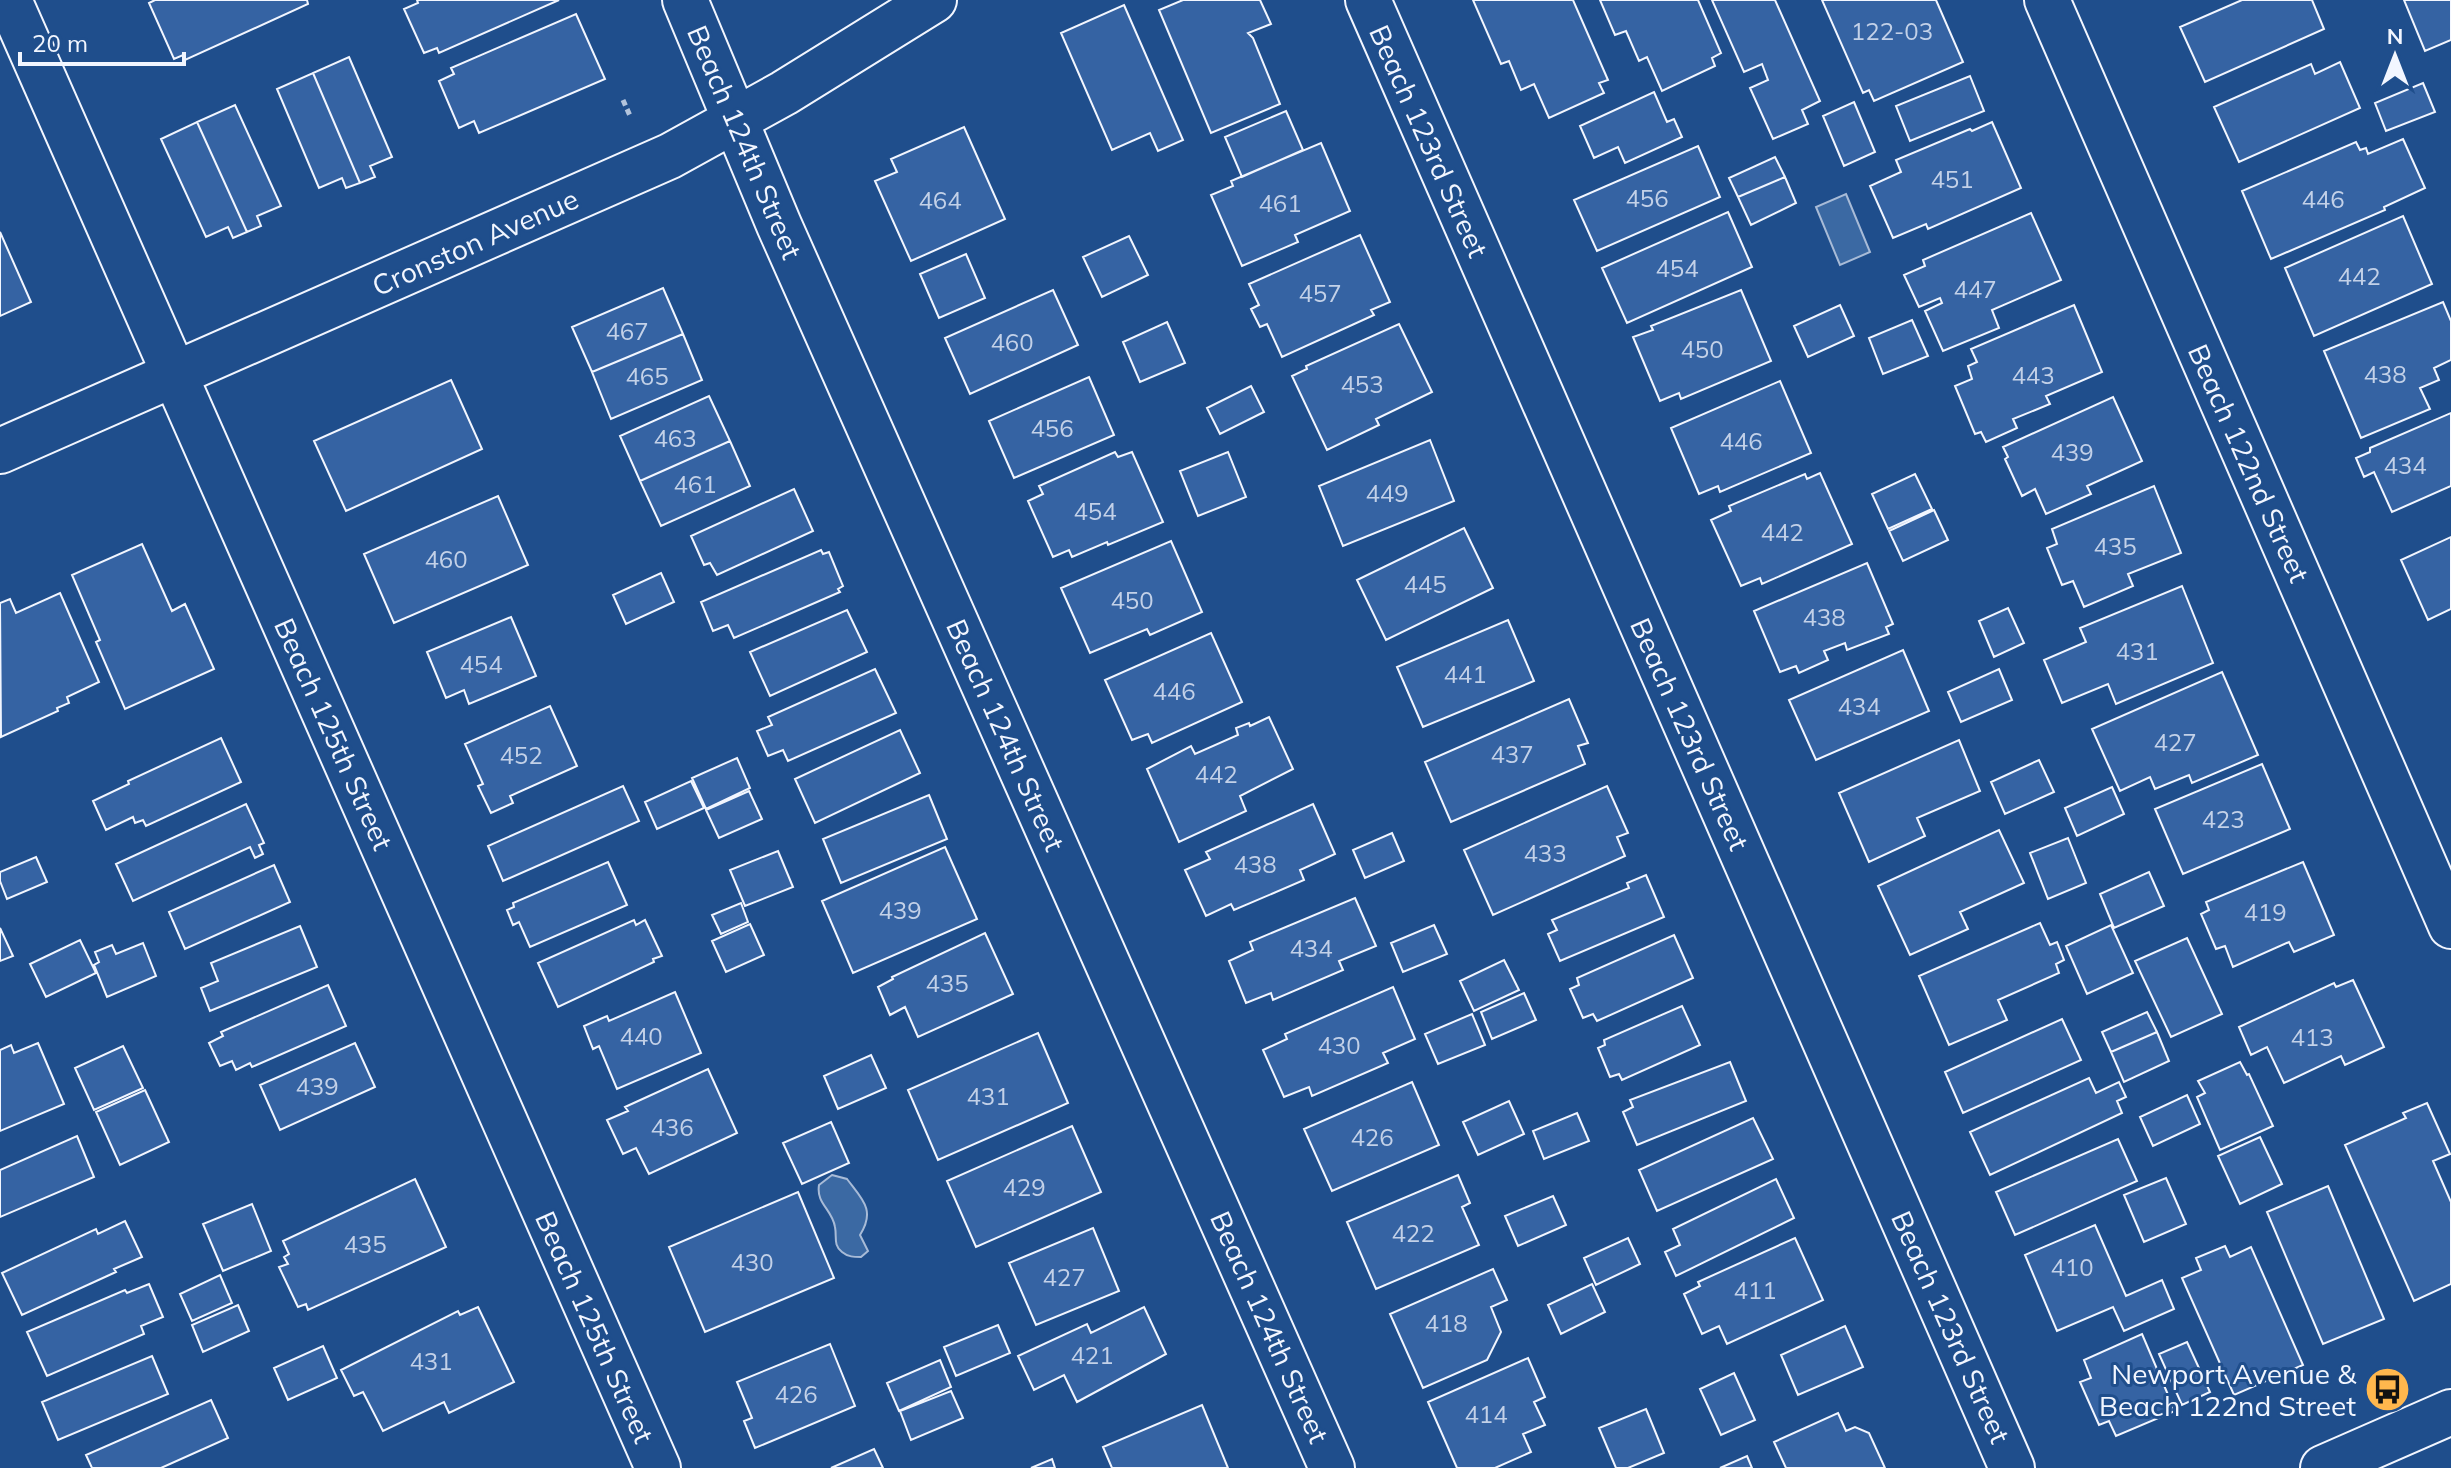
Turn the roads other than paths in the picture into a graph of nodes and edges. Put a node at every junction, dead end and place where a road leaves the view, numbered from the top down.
1 (9, 0) edge
2 (685, 0) edge
3 (934, 0) edge
4 (1368, 0) edge
5 (2047, 0) edge
6 (737, 121) junction
7 (175, 374) junction
8 (0, 451) edge
9 (2451, 926) edge
10 (2451, 1412) edge
11 (658, 1468) edge
12 (1332, 1468) edge
13 (2012, 1468) edge
14 (2323, 1468) edge

1 - 7 street, Beach 125th Street
2 - 6 street, Beach 124th Street
3 - 6 street, Cronston Avenue
4 - 13 street, Beach 123rd Street
5 - 9 street, Beach 122nd Street
6 - 7 street, Cronston Avenue
6 - 12 street, Beach 124th Street
7 - 8 street, Cronston Avenue
7 - 11 street, Beach 125th Street
10 - 14 street

